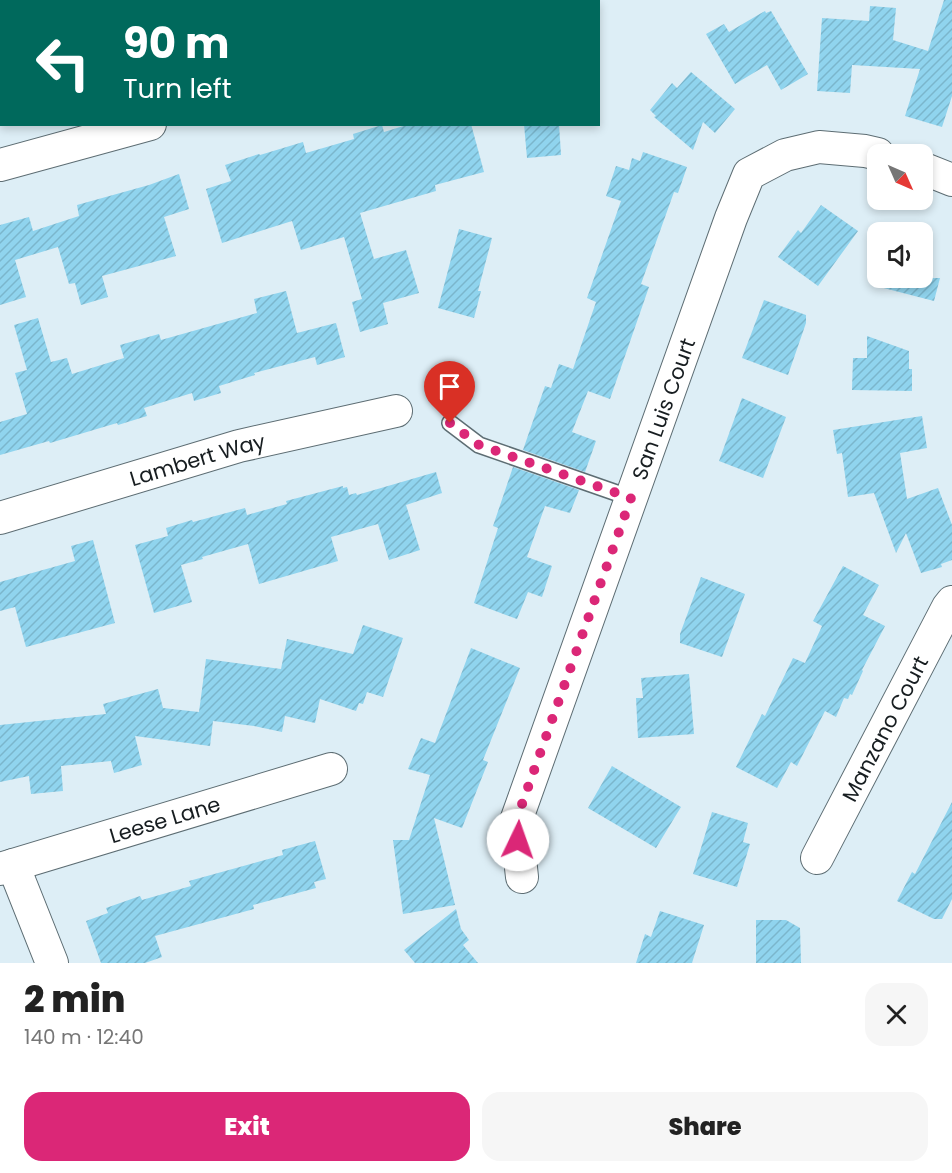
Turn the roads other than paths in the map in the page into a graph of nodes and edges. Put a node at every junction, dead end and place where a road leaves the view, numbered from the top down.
1 (143, 126) edge
2 (867, 151) edge
3 (0, 165) edge
4 (933, 172) edge
5 (952, 180) edge
6 (396, 411) dead end
7 (450, 423) dead end
8 (631, 498) junction
9 (0, 518) edge
10 (952, 602) edge
11 (331, 769) dead end
12 (817, 858) dead end
13 (6, 867) edge
14 (522, 877) dead end
15 (52, 963) edge

1 - 3 street
2 - 8 street, San Luis Court
4 - 5 street
6 - 9 street, Lambert Way
7 - 8 lane
8 - 14 street, San Luis Court
10 - 12 street, Manzano Court
11 - 13 street, Leese Lane
13 - 15 street

